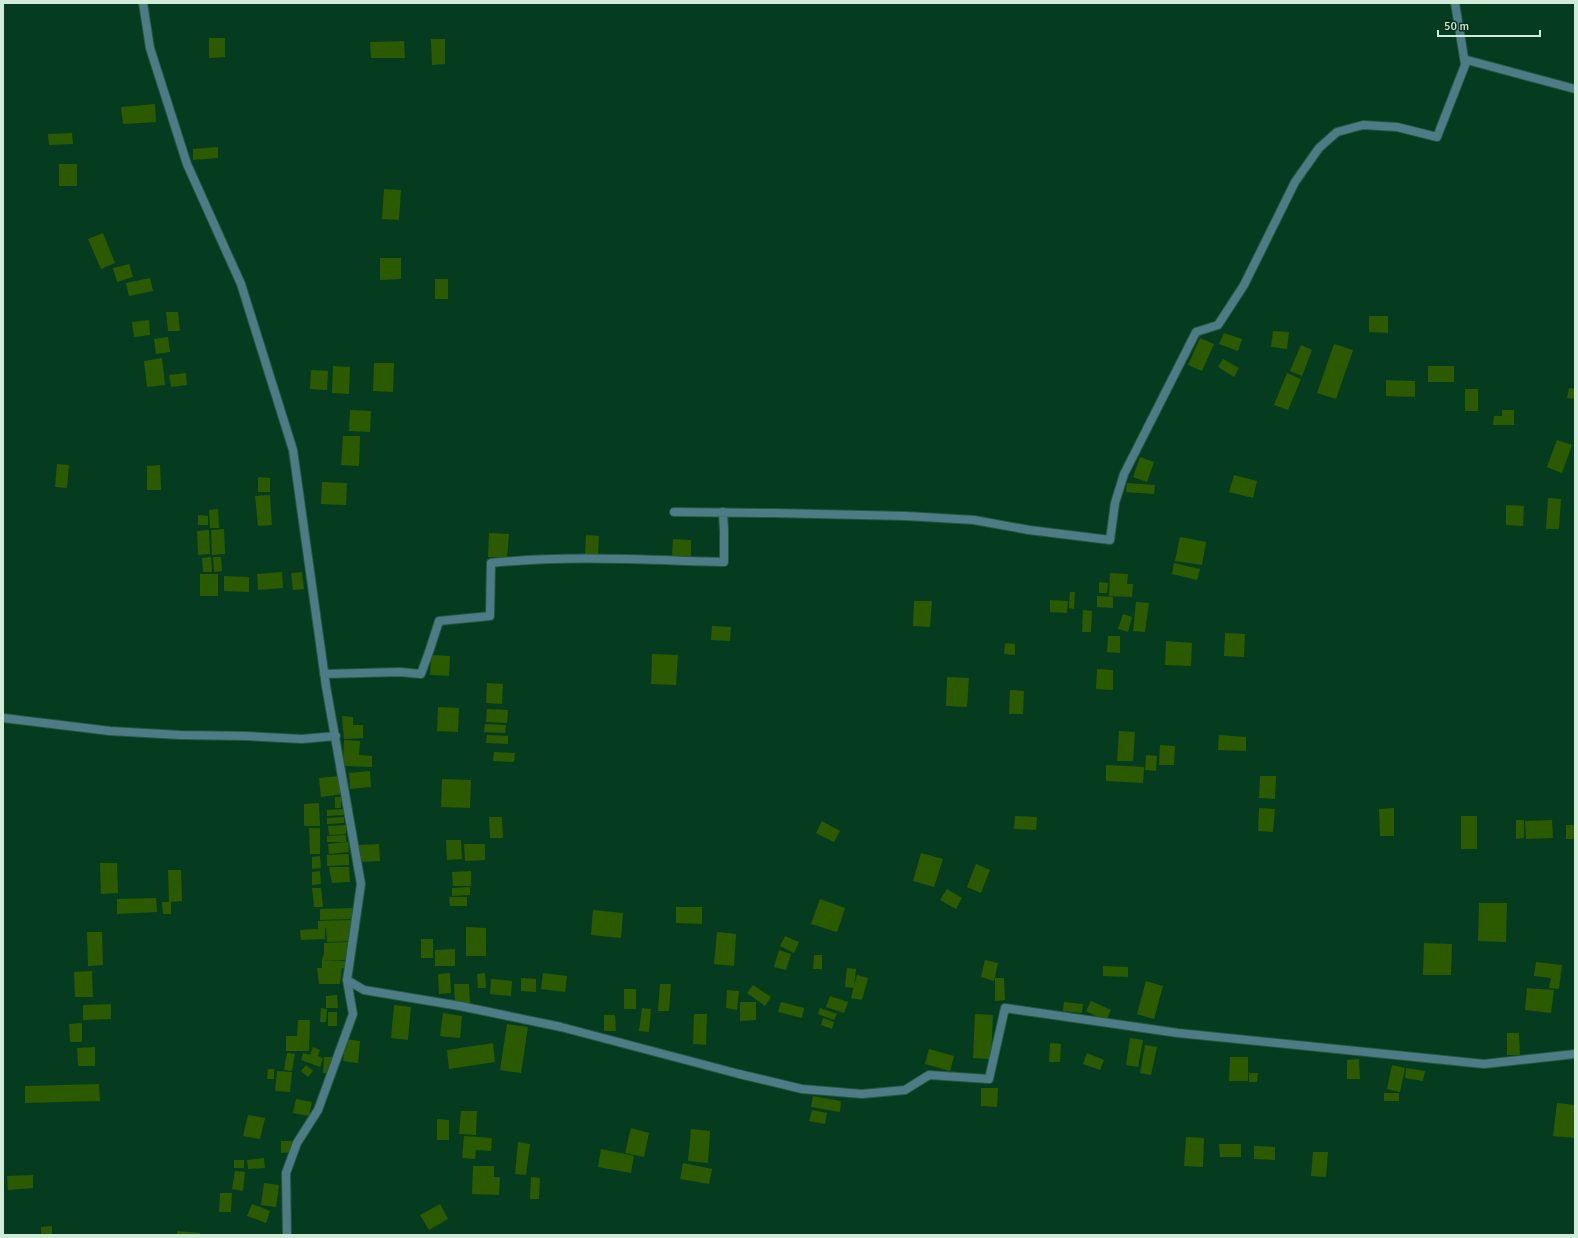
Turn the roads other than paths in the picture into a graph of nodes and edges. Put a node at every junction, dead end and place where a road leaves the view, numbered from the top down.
1 (144, 3) edge
2 (1455, 3) edge
3 (1465, 64) junction
4 (1575, 89) edge
5 (674, 512) dead end
6 (723, 512) junction
7 (324, 674) junction
8 (3, 718) edge
9 (336, 736) junction
10 (347, 980) junction
11 (1575, 1054) edge
12 (286, 1235) edge

1 - 7 street
2 - 3 street
3 - 4 street
3 - 6 street
5 - 6 street
6 - 7 street
7 - 9 street
8 - 9 street
9 - 10 street
10 - 11 street
10 - 12 street

